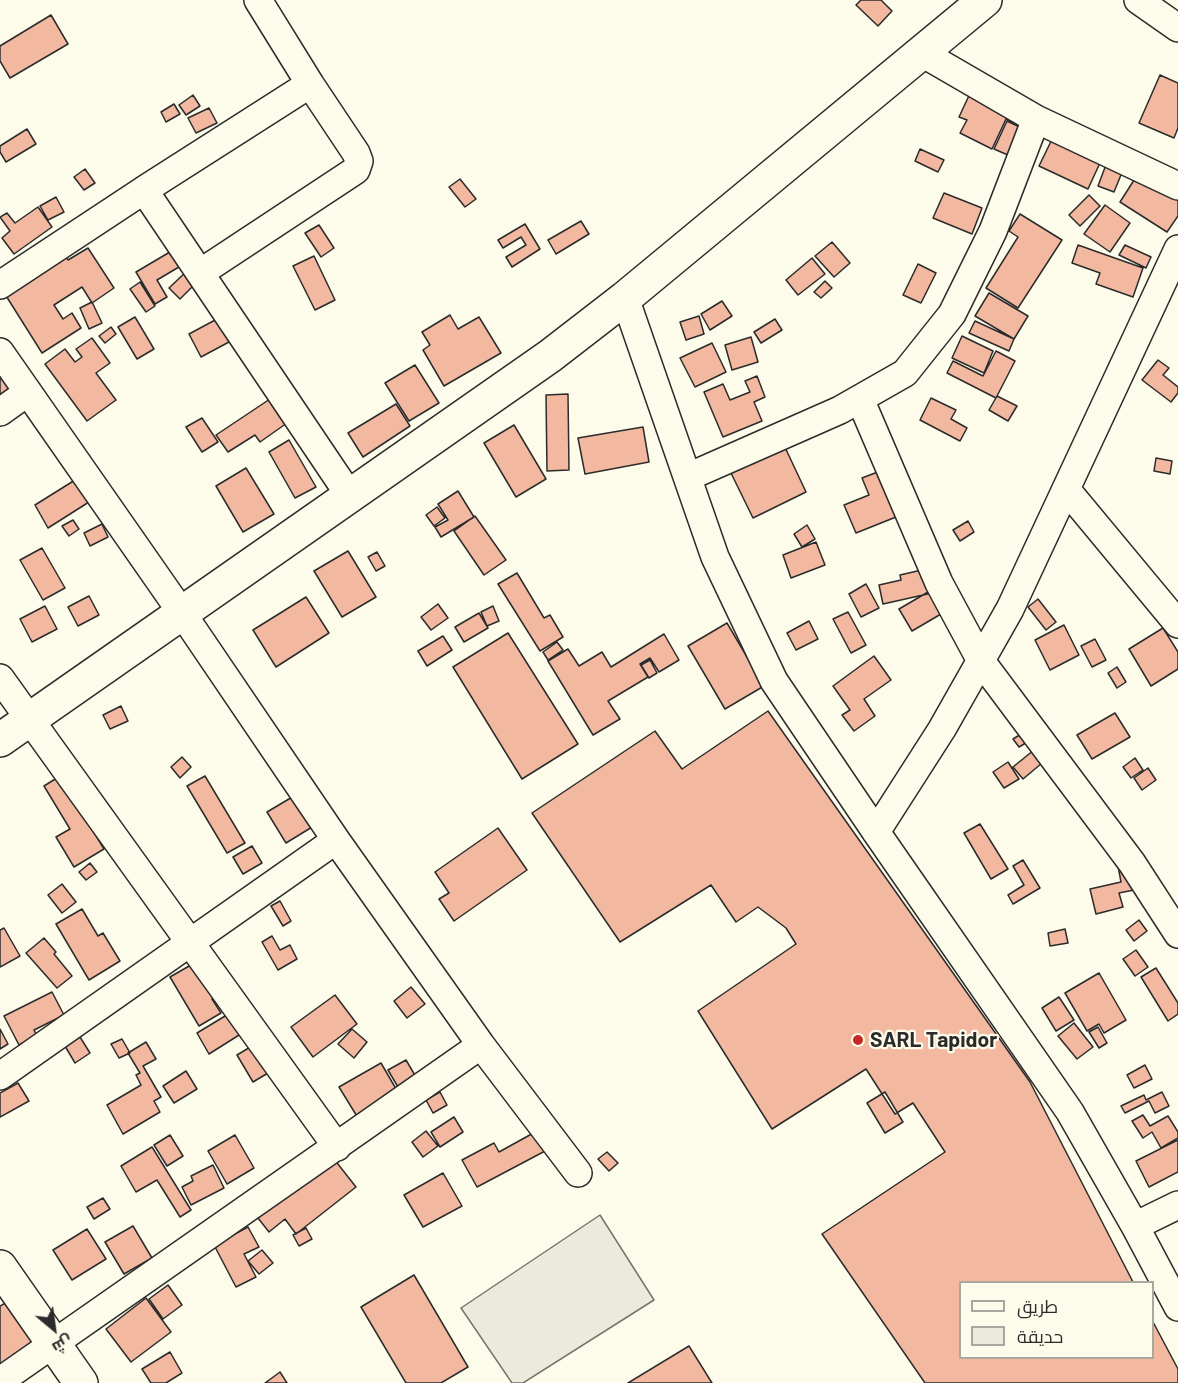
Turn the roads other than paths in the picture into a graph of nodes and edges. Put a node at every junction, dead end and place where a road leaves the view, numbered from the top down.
1 (258, 0) edge
2 (985, 0) edge
3 (1138, 0) edge
4 (1178, 28) edge
5 (922, 53) junction
6 (310, 84) junction
7 (1036, 120) junction
8 (1178, 186) edge
9 (144, 190) junction
10 (1178, 249) edge
11 (200, 273) junction
12 (0, 285) edge
13 (626, 298) junction
14 (0, 352) edge
15 (28, 392) junction
16 (860, 399) junction
17 (0, 412) edge
18 (688, 477) junction
19 (1066, 489) junction
20 (350, 496) junction
21 (182, 613) junction
22 (1178, 624) edge
23 (981, 661) junction
24 (0, 678) edge
25 (29, 720) junction
26 (0, 740) edge
27 (876, 832) junction
28 (336, 840) junction
29 (1178, 934) edge
30 (190, 943) junction
31 (482, 1046) junction
32 (0, 1076) edge
33 (337, 1147) junction
34 (578, 1173) dead end
35 (1178, 1205) edge
36 (1135, 1226) junction
37 (0, 1267) edge
38 (1178, 1307) edge
39 (53, 1344) junction
40 (0, 1381) edge
41 (81, 1383) edge

1 - 6 street
2 - 5 main road
3 - 4 street
5 - 7 street
5 - 13 main road
6 - 9 street
6 - 11 street
7 - 8 street
7 - 16 street
9 - 11 street
9 - 12 street
10 - 19 street
11 - 20 street
13 - 18 street
13 - 20 main road
14 - 15 street
15 - 17 street
15 - 21 street
16 - 18 street
16 - 23 street
18 - 27 street
19 - 22 street
19 - 23 street
20 - 21 main road
21 - 25 main road
21 - 28 street
23 - 27 street
23 - 29 street
24 - 25 street
25 - 26 main road
25 - 30 street
27 - 36 street
28 - 30 street
28 - 31 street
30 - 32 street
30 - 33 street
31 - 33 street
31 - 34 street
33 - 39 street
35 - 36 street
36 - 38 street
37 - 39 main road
39 - 40 street
39 - 41 main road

